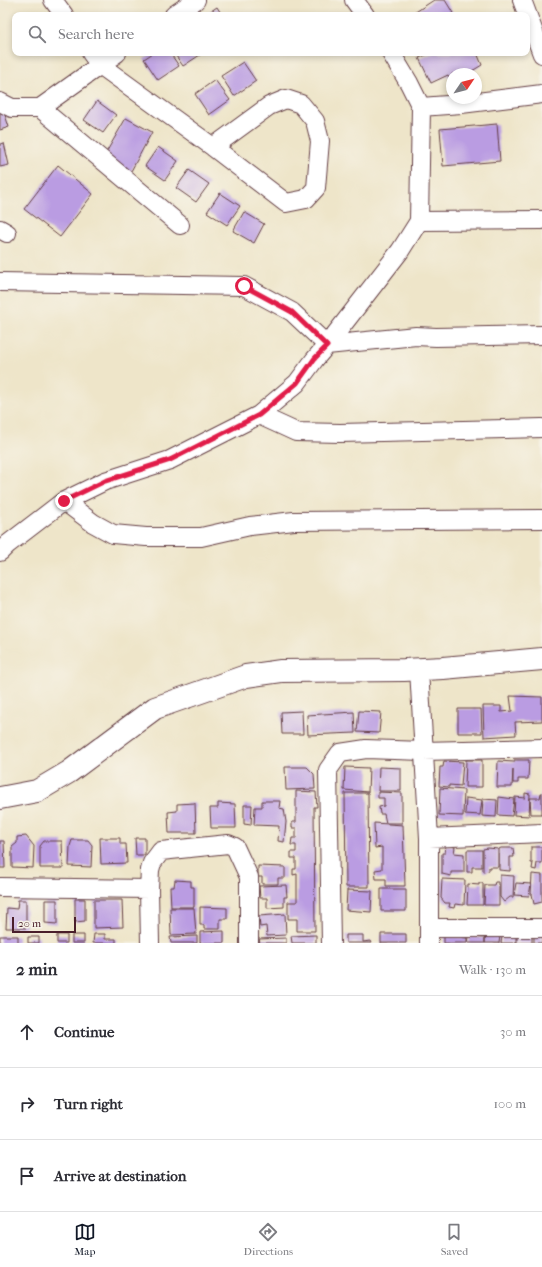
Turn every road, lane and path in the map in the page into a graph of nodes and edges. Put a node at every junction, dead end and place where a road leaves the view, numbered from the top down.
1 (53, 0) edge
2 (354, 0) edge
3 (522, 0) edge
4 (62, 12) edge
5 (363, 12) edge
6 (526, 12) edge
7 (530, 22) edge
8 (542, 54) edge
9 (106, 56) edge
10 (393, 56) edge
11 (95, 59) edge
12 (542, 94) edge
13 (0, 102) edge
14 (420, 107) junction
15 (40, 108) junction
16 (213, 147) junction
17 (542, 220) edge
18 (419, 221) junction
19 (180, 226) dead end
20 (0, 282) edge
21 (542, 335) edge
22 (327, 346) junction
23 (259, 415) junction
24 (542, 428) edge
25 (64, 501) junction
26 (542, 519) edge
27 (0, 552) edge
28 (542, 659) edge
29 (419, 670) junction
30 (542, 748) edge
31 (424, 752) junction
32 (0, 798) edge
33 (542, 833) edge
34 (429, 838) junction
35 (0, 886) edge
36 (149, 889) junction
37 (542, 928) edge
38 (429, 935) edge
39 (150, 943) edge
40 (248, 943) edge
41 (331, 943) edge

1 - 4 street
2 - 5 street
3 - 6 street
7 - 8 street
9 - 11 street
10 - 14 street
11 - 15 street
11 - 16 street
12 - 14 street
13 - 15 street
14 - 18 street
15 - 19 street
16 - 16 street
17 - 18 street
18 - 22 street
20 - 22 street
21 - 22 street
22 - 23 street
23 - 24 street
23 - 25 street
25 - 26 street
25 - 27 street
28 - 29 street
29 - 31 street
29 - 32 street
30 - 31 street
31 - 34 street
31 - 41 street
33 - 34 street
34 - 38 street
35 - 36 street
36 - 39 street
36 - 40 street
37 - 38 street

